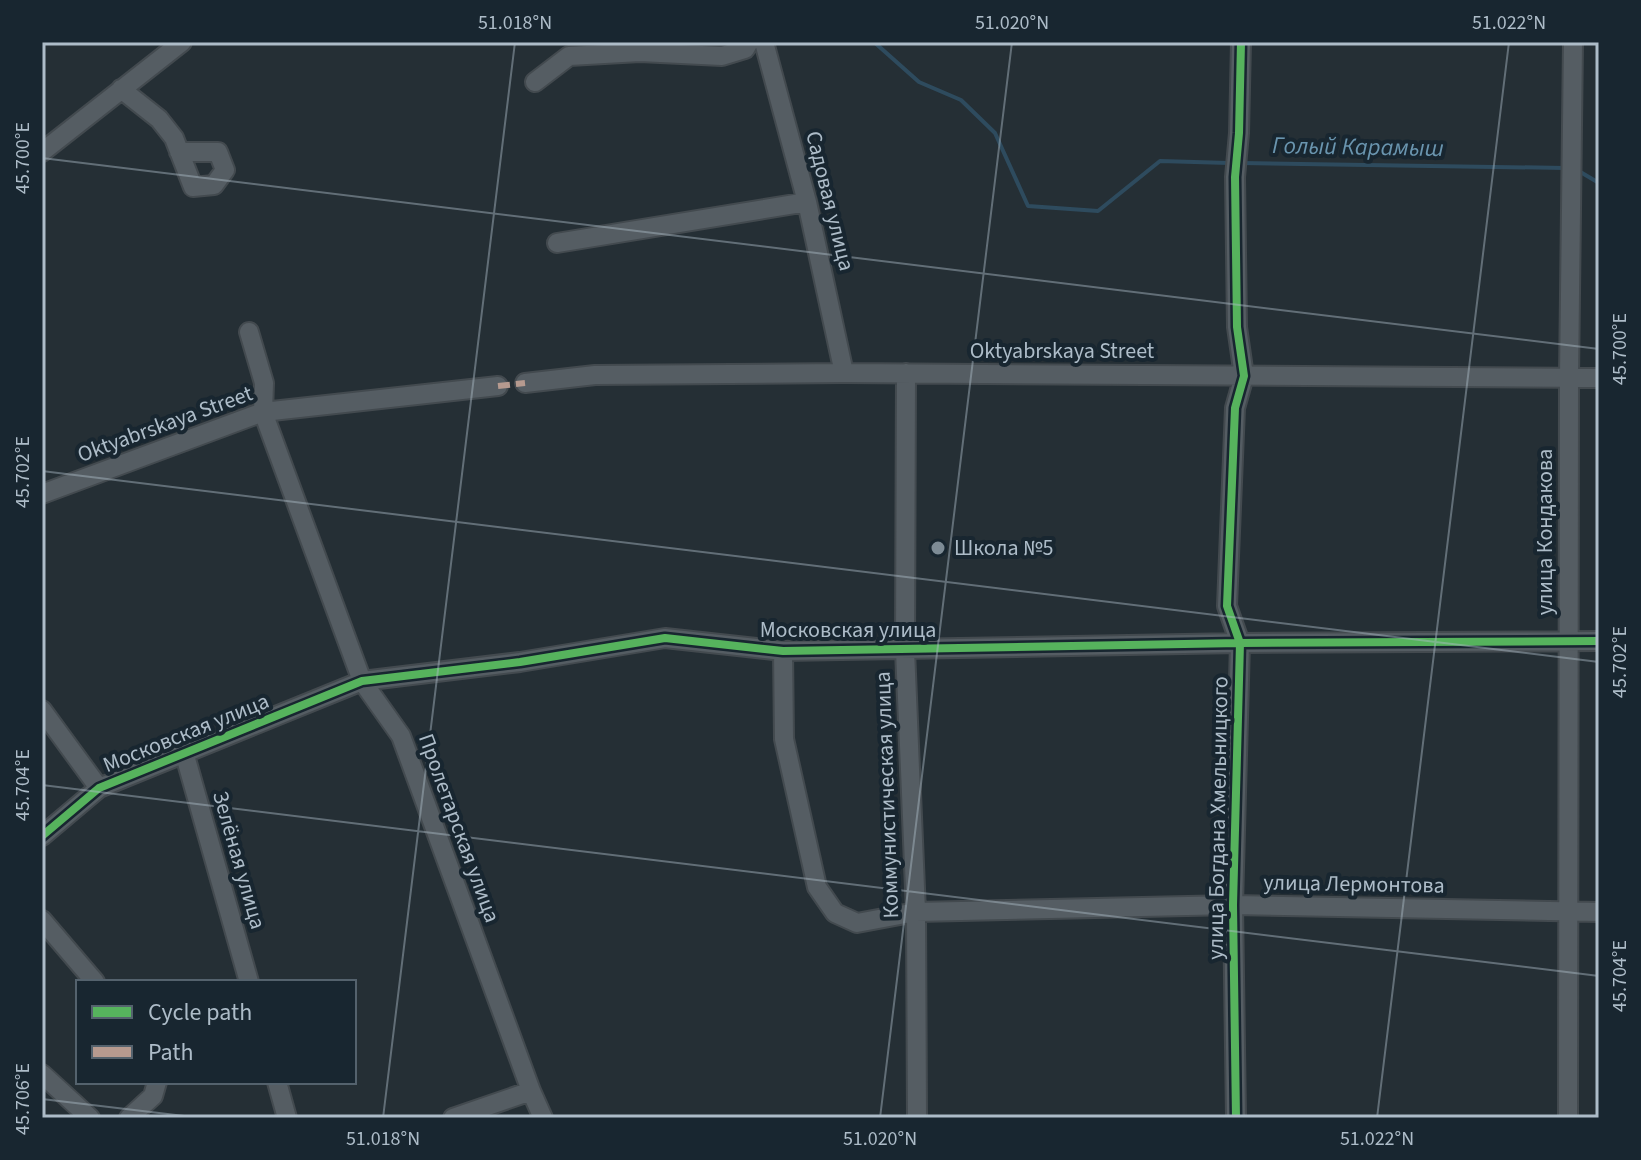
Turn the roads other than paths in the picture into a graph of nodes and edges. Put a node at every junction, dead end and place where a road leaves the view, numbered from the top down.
1 (182, 42) edge
2 (749, 42) edge
3 (764, 42) edge
4 (1241, 42) edge
5 (1573, 42) edge
6 (168, 48) edge
7 (535, 82) dead end
8 (121, 89) junction
9 (42, 152) edge
10 (179, 152) dead end
11 (807, 202) junction
12 (557, 243) dead end
13 (249, 332) dead end
14 (844, 373) junction
15 (906, 373) junction
16 (1244, 376) junction
17 (1569, 378) junction
18 (1599, 378) edge
19 (525, 383) dead end
20 (498, 386) dead end
21 (263, 412) junction
22 (42, 494) edge
23 (1570, 641) junction
24 (1599, 641) edge
25 (1240, 643) junction
26 (905, 650) junction
27 (783, 651) junction
28 (362, 681) junction
29 (42, 710) edge
30 (184, 752) junction
31 (99, 788) junction
32 (42, 836) edge
33 (1233, 905) junction
34 (916, 912) junction
35 (1568, 912) junction
36 (1599, 912) edge
37 (42, 920) edge
38 (93, 980) edge
39 (248, 980) edge
40 (42, 1074) edge
41 (278, 1084) edge
42 (155, 1089) edge
43 (531, 1091) junction
44 (90, 1118) edge
45 (129, 1118) edge
46 (149, 1118) edge
47 (287, 1118) edge
48 (453, 1118) edge
49 (543, 1118) edge
50 (917, 1118) edge
51 (1236, 1118) edge
52 (1568, 1118) edge

1 - 6 street
2 - 7 street
3 - 11 street, Садовая улица
4 - 16 street, улица Богдана Хмельницкого
5 - 17 street, улица Кондакова
6 - 8 street
8 - 9 street
8 - 10 street
11 - 12 street
11 - 14 street, Садовая улица
13 - 21 street, Пролетарская улица
14 - 15 street, Oktyabrskaya Street
14 - 19 street, Oktyabrskaya Street
15 - 16 street, Oktyabrskaya Street
15 - 26 street, Коммунистическая улица
16 - 17 street, Oktyabrskaya Street
16 - 25 street, улица Богдана Хмельницкого
17 - 18 street, Oktyabrskaya Street
17 - 23 street, улица Кондакова
20 - 21 street, Oktyabrskaya Street
21 - 22 street, Oktyabrskaya Street
21 - 28 street, Пролетарская улица
23 - 24 street, Московская улица
23 - 25 street, Московская улица
23 - 35 street, улица Кондакова
25 - 26 street, Московская улица
25 - 33 street, улица Богдана Хмельницкого
26 - 27 street, Московская улица
26 - 34 street, Коммунистическая улица
27 - 28 street, Московская улица
27 - 34 street, улица Лермонтова
28 - 30 street, Московская улица
28 - 43 street, Пролетарская улица
29 - 31 street
30 - 31 street, Московская улица
30 - 39 street, Зелёная улица
31 - 32 street, Московская улица
33 - 34 street, улица Лермонтова
33 - 35 street, улица Лермонтова
33 - 51 street, улица Богдана Хмельницкого
34 - 50 street, Коммунистическая улица
35 - 36 street, улица Лермонтова
35 - 52 street, улица Кондакова
37 - 38 street
40 - 44 street
41 - 47 street
42 - 45 street
42 - 46 street
43 - 48 street
43 - 49 street, Пролетарская улица

